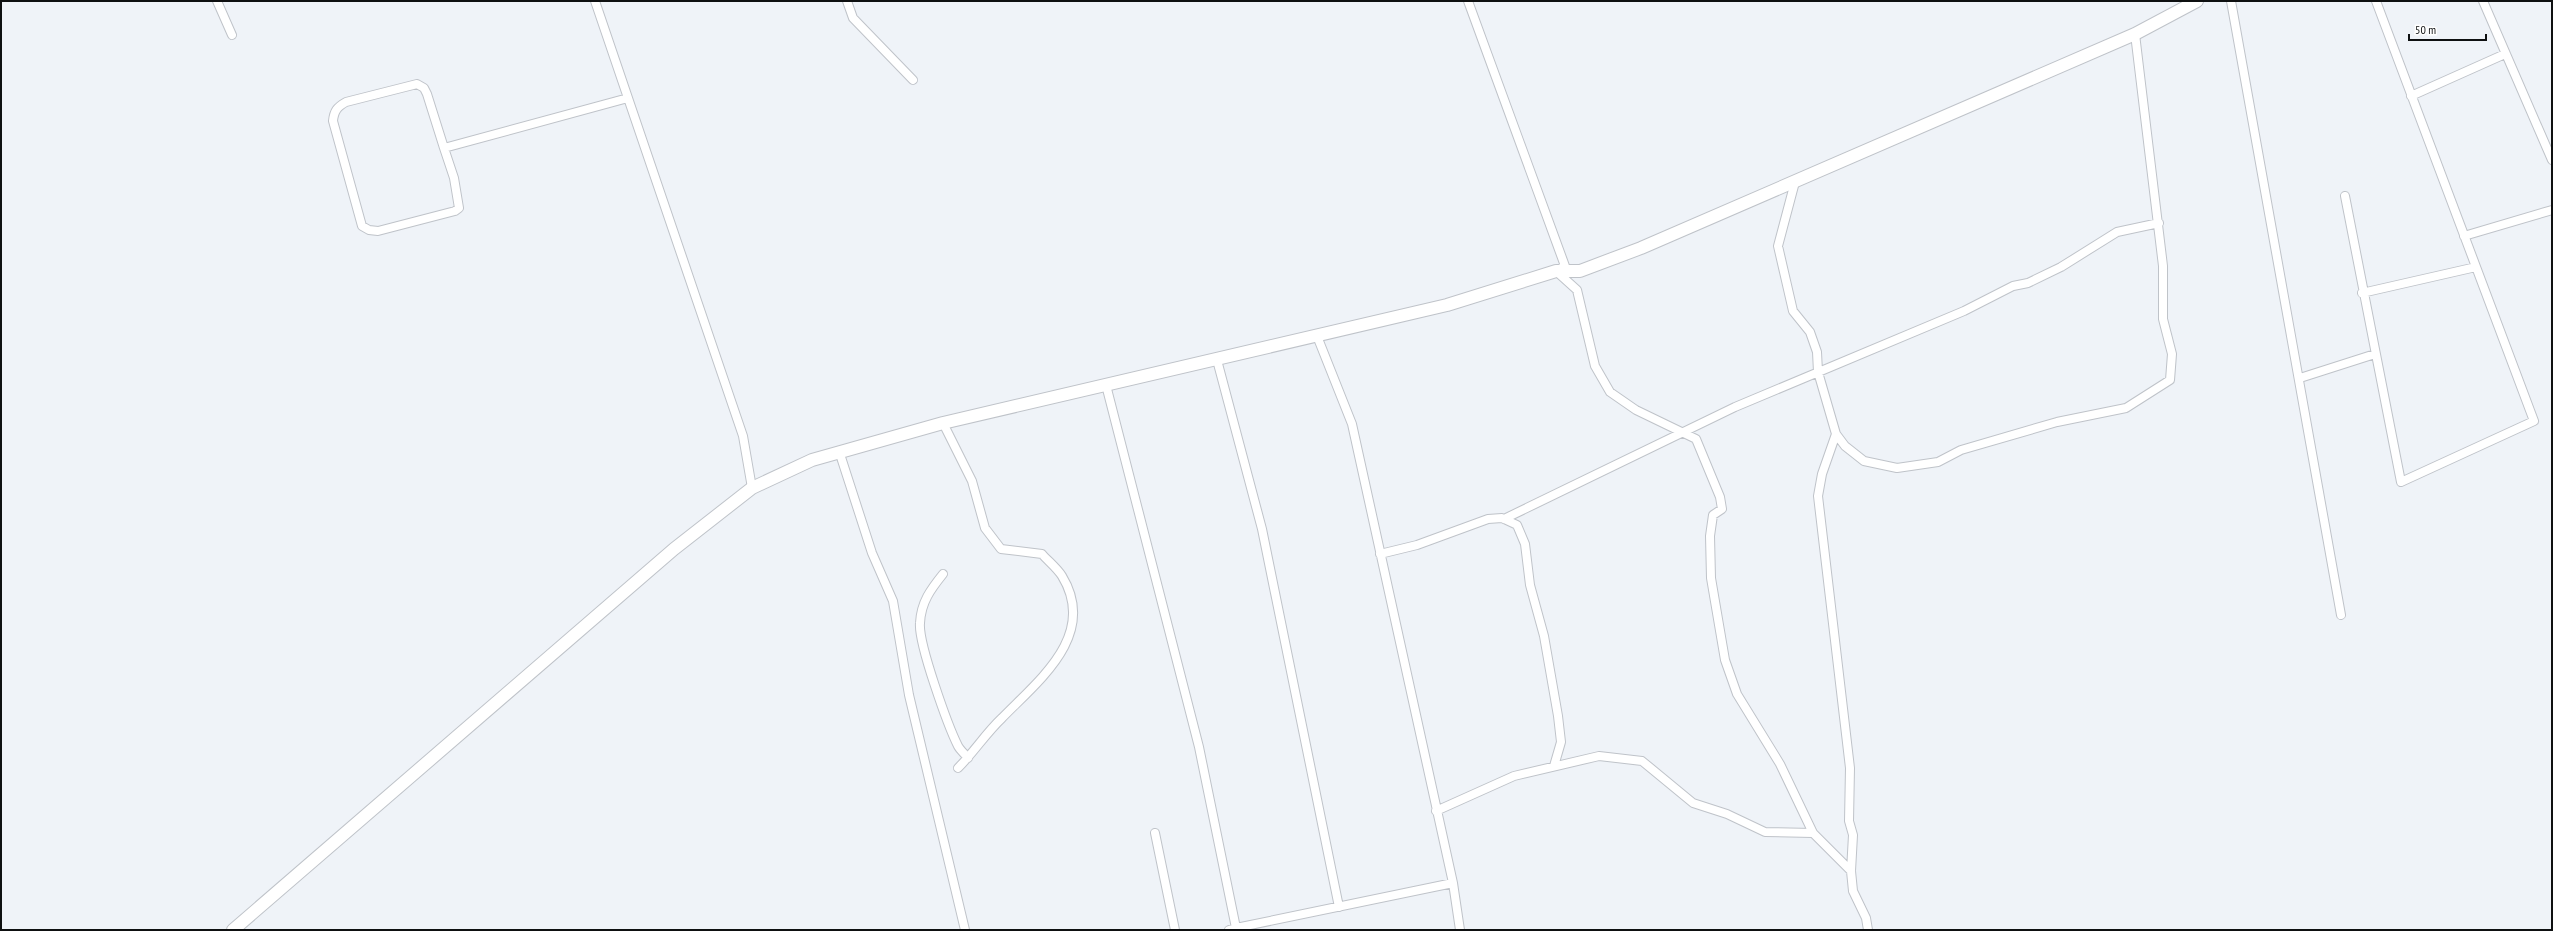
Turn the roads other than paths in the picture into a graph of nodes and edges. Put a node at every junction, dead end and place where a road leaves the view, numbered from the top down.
1 (217, 1) edge
2 (595, 1) edge
3 (847, 1) edge
4 (1468, 1) edge
5 (2197, 1) edge
6 (2231, 1) edge
7 (2376, 1) edge
8 (2483, 1) edge
9 (2136, 34) junction
10 (232, 35) dead end
11 (2505, 54) junction
12 (913, 80) dead end
13 (2411, 96) junction
14 (628, 98) junction
15 (2552, 139) edge
16 (2544, 142) junction
17 (444, 148) junction
18 (2552, 160) edge
19 (1794, 182) junction
20 (2345, 196) dead end
21 (2552, 210) edge
22 (2159, 223) junction
23 (2464, 236) junction
24 (2476, 267) junction
25 (1556, 271) junction
26 (2362, 293) junction
27 (1317, 336) junction
28 (2374, 354) junction
29 (1217, 360) junction
30 (1818, 372) junction
31 (2300, 378) junction
32 (1106, 385) junction
33 (943, 423) junction
34 (1680, 433) junction
35 (1836, 434) junction
36 (839, 451) junction
37 (752, 488) junction
38 (1504, 519) junction
39 (1380, 554) junction
40 (943, 574) dead end
41 (2341, 615) dead end
42 (968, 758) junction
43 (1554, 766) junction
44 (958, 768) dead end
45 (1436, 811) junction
46 (1155, 833) dead end
47 (1813, 833) junction
48 (1852, 871) junction
49 (1453, 883) junction
50 (1339, 907) junction
51 (1232, 929) edge
52 (233, 930) edge
53 (965, 930) edge
54 (1175, 930) edge
55 (1460, 930) edge
56 (1868, 930) edge

1 - 10 street
2 - 14 street
3 - 12 street
4 - 25 street
5 - 9 main road
6 - 31 street
7 - 13 street
8 - 11 street
9 - 19 main road
9 - 22 street
11 - 13 street
11 - 16 street
13 - 23 street
14 - 17 street
14 - 37 street
15 - 16 street
16 - 18 street
17 - 17 street
19 - 25 main road
19 - 30 street
20 - 26 street
21 - 23 street
22 - 30 street
22 - 35 street
23 - 24 street
24 - 26 street
24 - 28 street
25 - 27 main road
25 - 34 street
26 - 28 street
27 - 29 main road
27 - 39 street
28 - 31 street
29 - 32 main road
29 - 50 street
30 - 34 street
30 - 35 street
31 - 41 street
32 - 33 main road
32 - 51 street
33 - 36 main road
33 - 42 street
34 - 38 street
34 - 47 street
35 - 48 street
36 - 37 main road
36 - 53 street
37 - 52 main road
38 - 39 street
38 - 43 street
39 - 45 street
40 - 42 street
42 - 44 street
43 - 45 street
43 - 47 street
45 - 49 street
46 - 54 street
47 - 48 street
48 - 56 street
49 - 50 street
49 - 55 street
50 - 51 street

